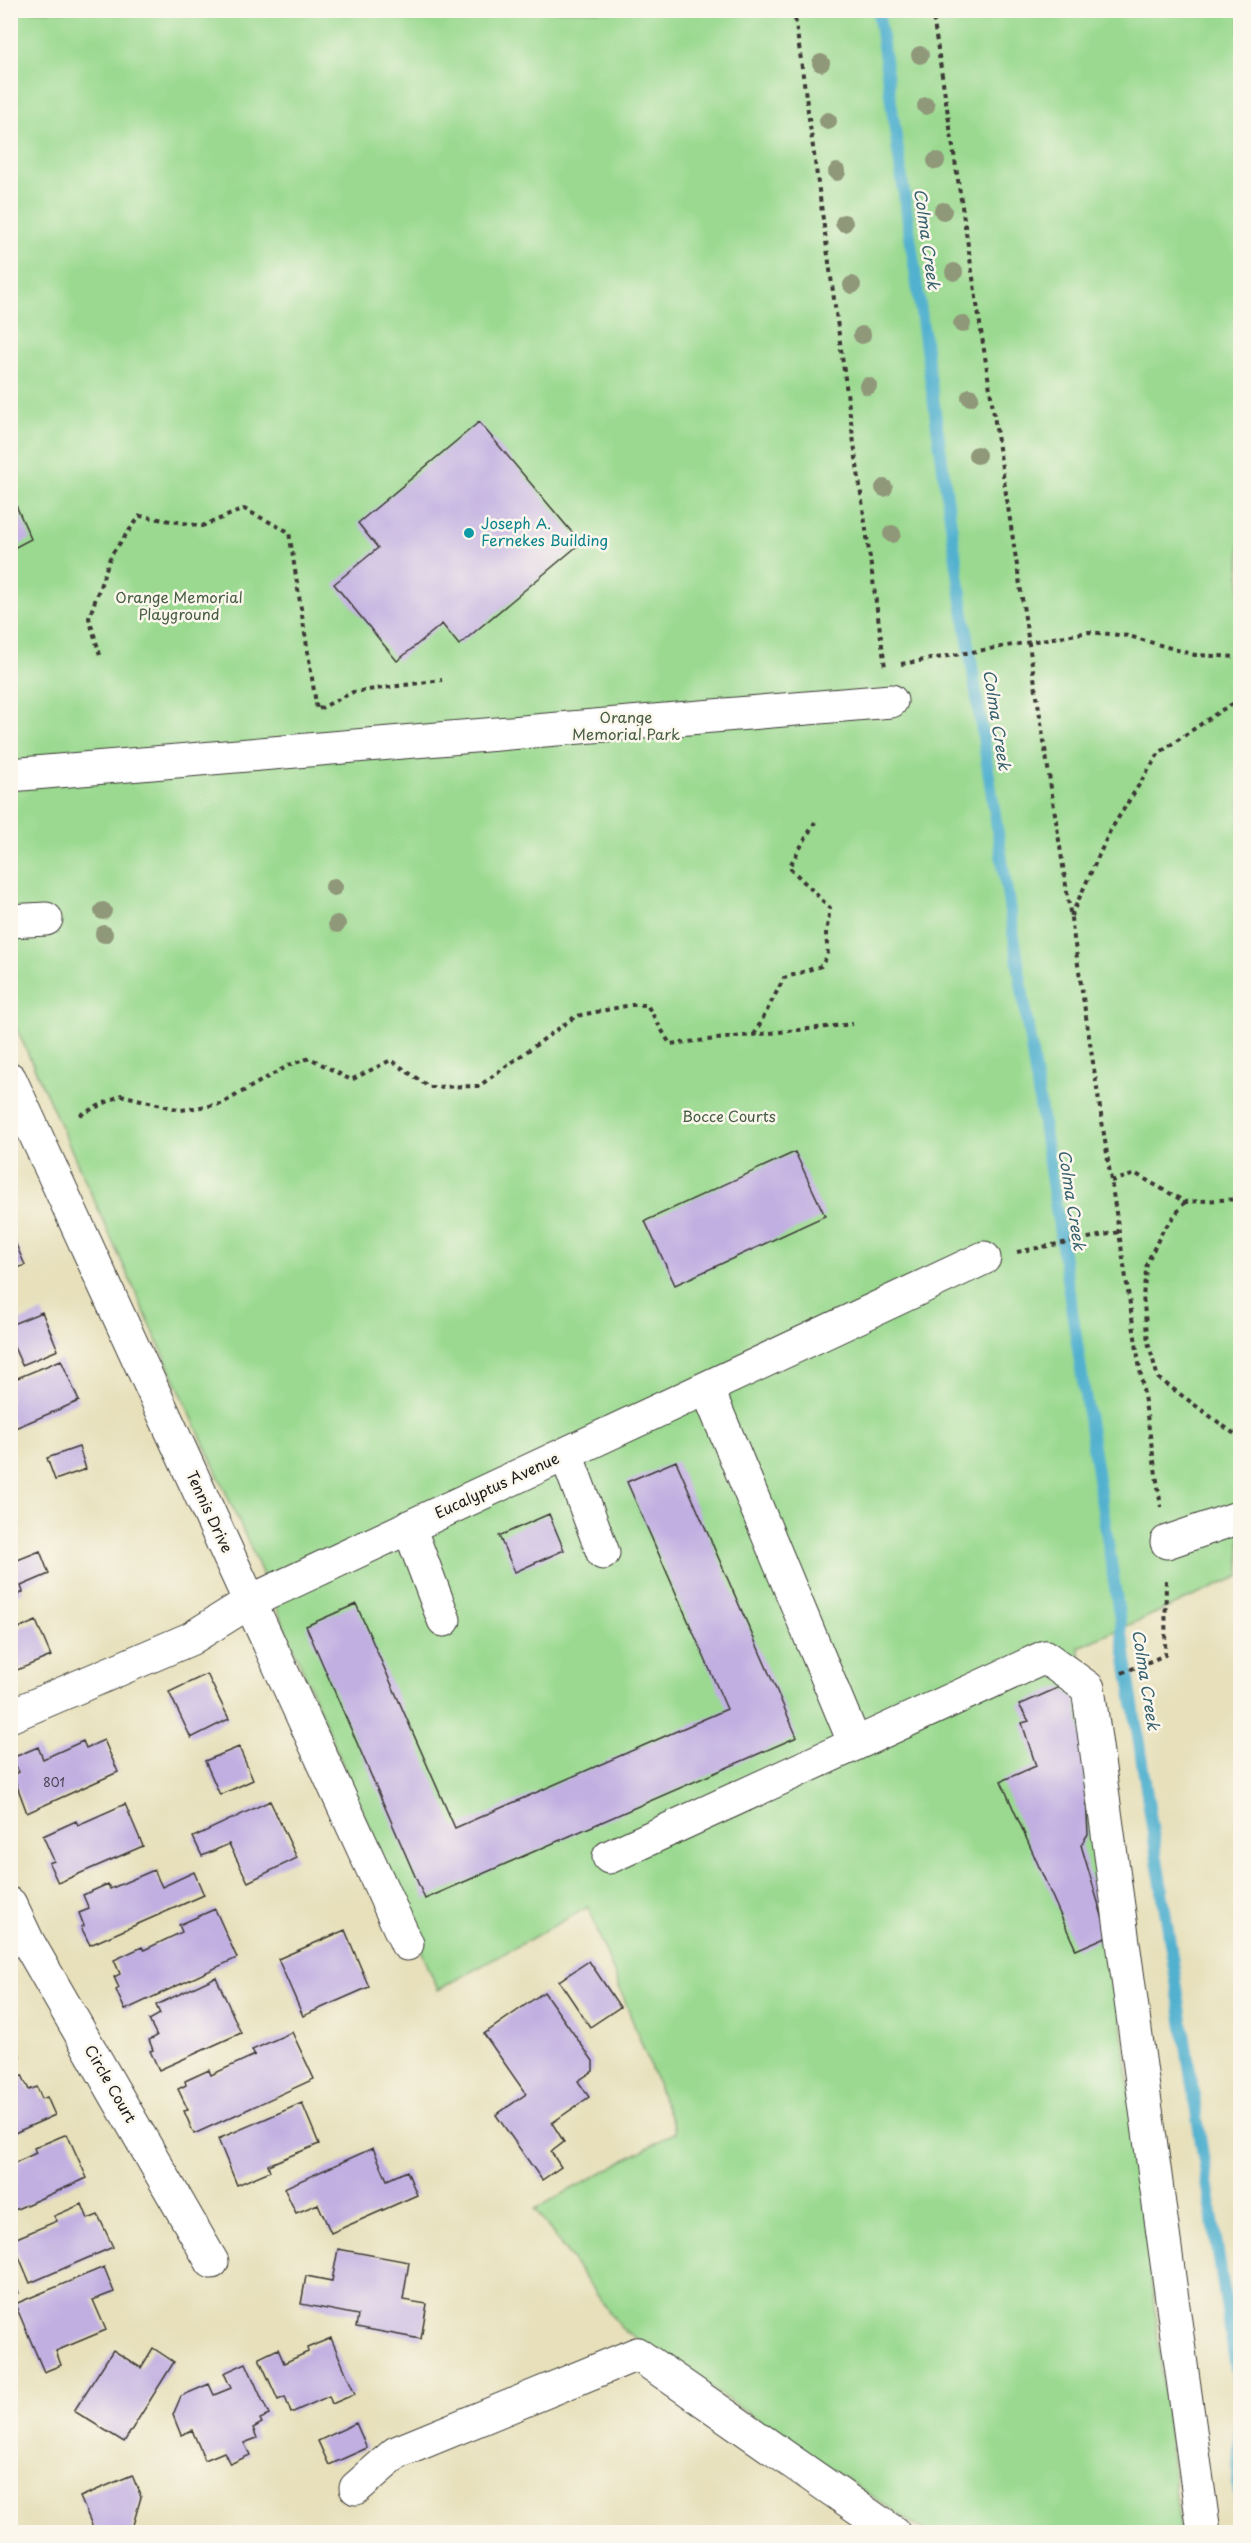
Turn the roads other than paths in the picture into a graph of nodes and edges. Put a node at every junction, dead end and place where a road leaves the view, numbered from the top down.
1 (891, 701) road end
2 (10, 775) edge
3 (46, 919) dead end
4 (10, 921) edge
5 (10, 1079) edge
6 (984, 1258) road end
7 (707, 1388) junction
8 (566, 1454) junction
9 (1240, 1517) edge
10 (409, 1527) junction
11 (1167, 1542) road end
12 (603, 1553) dead end
13 (250, 1601) junction
14 (444, 1620) dead end
15 (10, 1716) edge
16 (855, 1744) junction
17 (609, 1857) dead end
18 (10, 1904) edge
19 (407, 1944) dead end
20 (212, 2262) dead end
21 (356, 2488) dead end
22 (893, 2532) edge
23 (1204, 2532) edge

1 - 2 street
3 - 4 street
5 - 13 street, Tennis Drive
6 - 7 street, Eucalyptus Avenue
7 - 8 street, Eucalyptus Avenue
7 - 16 street
8 - 10 street, Eucalyptus Avenue
8 - 12 street
9 - 11 street
10 - 13 street, Eucalyptus Avenue
10 - 14 street
13 - 15 street, Eucalyptus Avenue
13 - 19 street, Tennis Drive
16 - 17 street
16 - 23 street
18 - 20 street, Circle Court
21 - 22 street

